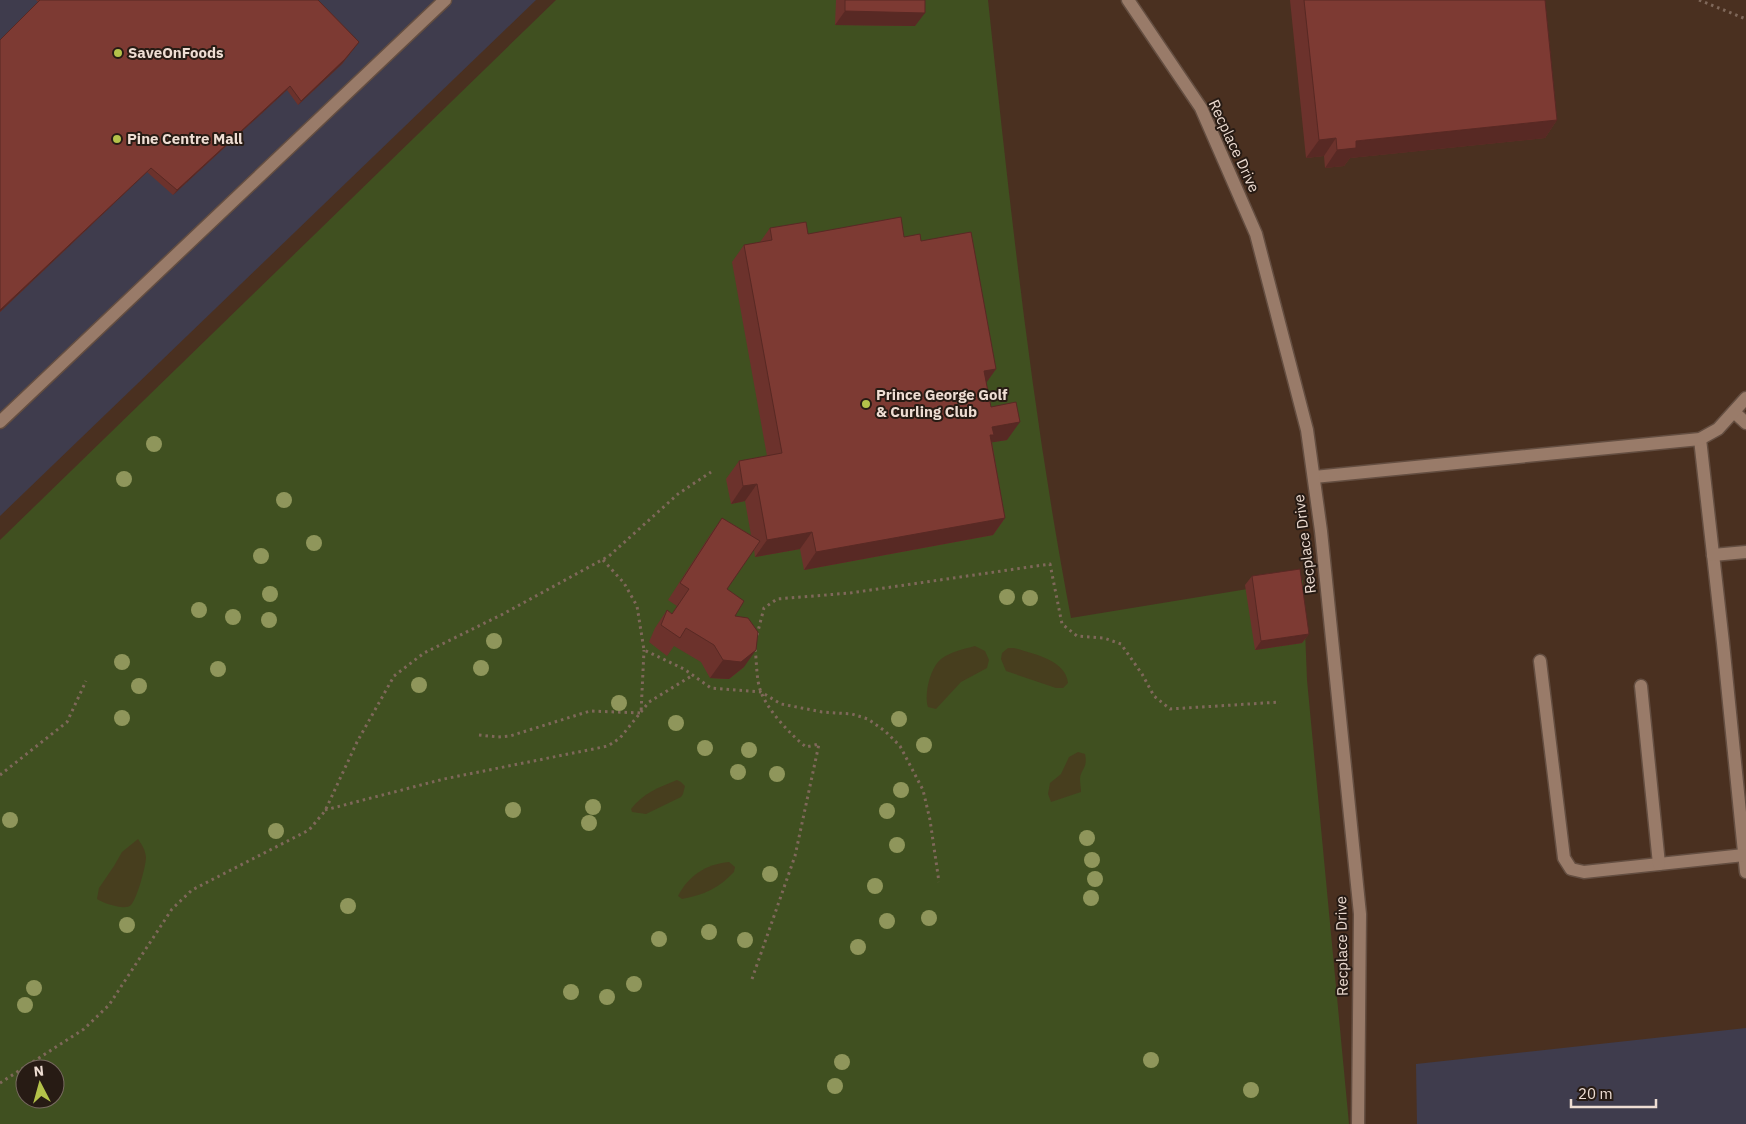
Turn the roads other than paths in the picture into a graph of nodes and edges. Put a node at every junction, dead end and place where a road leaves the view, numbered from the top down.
1 (445, 0) edge
2 (1128, 0) edge
3 (1746, 398) edge
4 (1734, 412) junction
5 (0, 422) edge
6 (1746, 423) edge
7 (1700, 439) junction
8 (1314, 477) junction
9 (1746, 552) edge
10 (1713, 555) junction
11 (1540, 661) dead end
12 (1641, 686) dead end
13 (1744, 854) junction
14 (1659, 864) junction
15 (1746, 872) edge
16 (1358, 1124) edge

1 - 5 street
2 - 8 street, Recplace Drive
3 - 4 street
4 - 6 street
4 - 7 street
7 - 8 street
7 - 10 street
8 - 16 street, Recplace Drive
9 - 10 street
10 - 13 street
11 - 14 street
12 - 14 street
13 - 14 street
13 - 15 street

